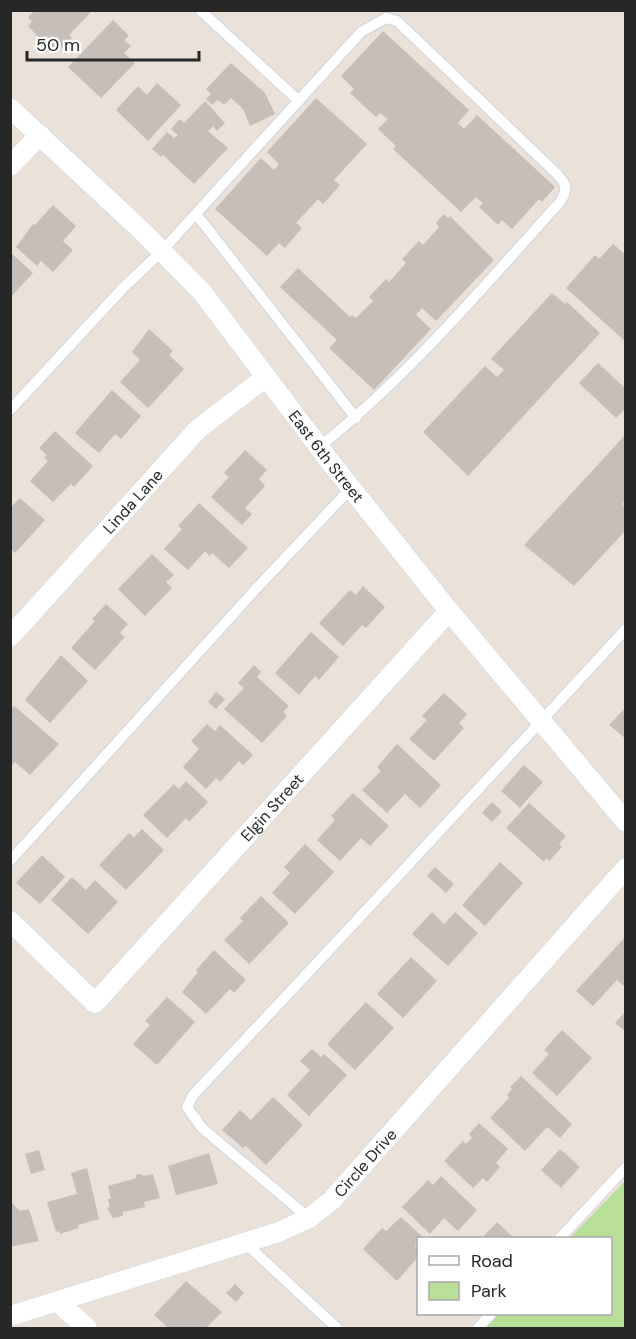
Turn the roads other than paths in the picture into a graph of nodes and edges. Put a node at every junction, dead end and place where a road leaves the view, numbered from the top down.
1 (200, 10) edge
2 (299, 101) junction
3 (10, 108) edge
4 (40, 135) junction
5 (10, 166) edge
6 (196, 214) junction
7 (162, 251) junction
8 (266, 377) junction
9 (10, 410) edge
10 (356, 418) junction
11 (320, 447) junction
12 (351, 488) junction
13 (449, 611) junction
14 (626, 629) edge
15 (10, 637) edge
16 (540, 721) junction
17 (626, 822) edge
18 (10, 861) edge
19 (626, 868) edge
20 (10, 921) edge
21 (626, 1167) edge
22 (309, 1218) junction
23 (562, 1237) edge
24 (245, 1243) junction
25 (57, 1302) junction
26 (490, 1315) edge
27 (10, 1316) edge
28 (87, 1329) edge
29 (337, 1329) edge
30 (478, 1329) edge

1 - 2 lane
2 - 6 lane
2 - 10 lane
3 - 4 street, East 6th Street
4 - 5 street
4 - 7 street, East 6th Street
6 - 7 lane
6 - 10 lane
7 - 8 street, East 6th Street
7 - 9 lane
8 - 11 street, East 6th Street
8 - 15 street, Linda Lane
10 - 11 lane
11 - 12 street, East 6th Street
12 - 13 street, East 6th Street
12 - 18 lane
13 - 16 street, East 6th Street
13 - 20 street, Elgin Street
14 - 16 lane
16 - 17 street, East 6th Street
16 - 22 lane
19 - 22 street, Circle Drive
21 - 23 lane
22 - 24 street, Circle Drive
24 - 25 street, Circle Drive
24 - 29 lane
25 - 27 street, Circle Drive
25 - 28 street
26 - 30 lane

